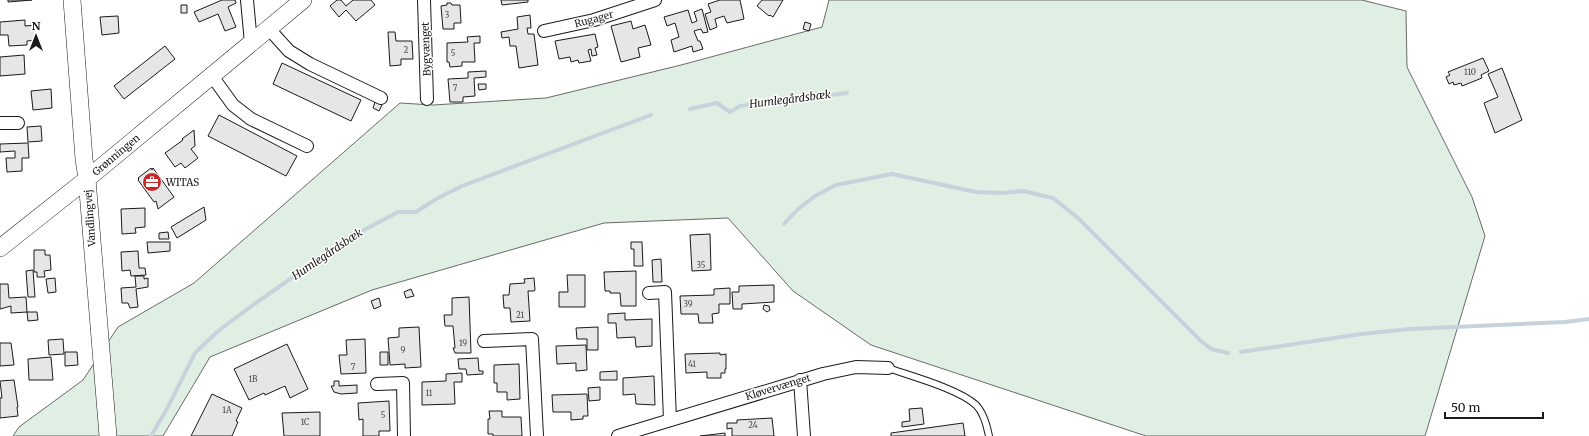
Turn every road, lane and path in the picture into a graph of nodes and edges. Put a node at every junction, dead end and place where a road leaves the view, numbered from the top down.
1 (72, 0) edge
2 (247, 0) edge
3 (303, 0) edge
4 (424, 0) edge
5 (655, 0) edge
6 (643, 2) edge
7 (269, 28) junction
8 (544, 31) dead end
9 (251, 43) junction
10 (212, 76) junction
11 (381, 98) dead end
12 (427, 99) dead end
13 (18, 122) dead end
14 (0, 124) edge
15 (307, 146) dead end
16 (87, 179) junction
17 (0, 248) edge
18 (649, 293) dead end
19 (484, 341) dead end
20 (888, 368) joint
21 (800, 380) junction
22 (377, 384) dead end
23 (670, 420) junction
24 (108, 436) edge
25 (404, 436) edge
26 (537, 436) edge
27 (618, 436) edge
28 (804, 436) edge
29 (990, 436) edge

1 - 16 street, Vandlingvej
2 - 9 street
3 - 7 street, Grønningen
4 - 12 street, Bygvænget
5 - 6 street, Rugager
6 - 8 street, Rugager
7 - 9 street, Grønningen
7 - 11 street
9 - 10 street, Grønningen
10 - 15 street
10 - 16 street, Grønningen
13 - 14 street
16 - 17 street, Grønningen
16 - 24 street, Vandlingvej
18 - 23 street
19 - 26 street
20 - 21 street, Kløvervænget
20 - 29 lane
21 - 23 street, Kløvervænget
21 - 28 street
22 - 25 street
23 - 27 street, Kløvervænget

